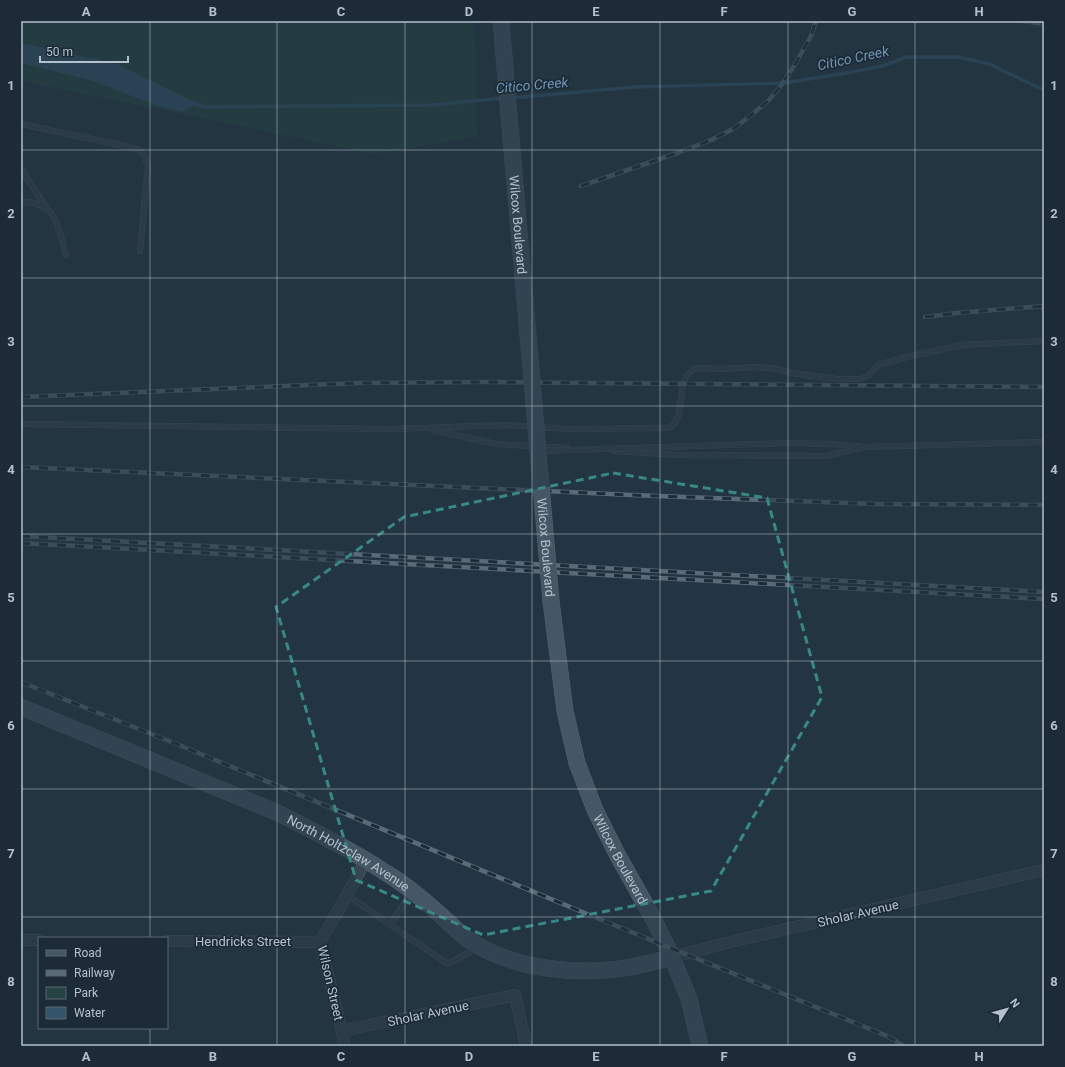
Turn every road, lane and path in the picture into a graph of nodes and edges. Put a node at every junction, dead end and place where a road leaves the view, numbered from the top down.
1 (501, 21) edge
2 (21, 124) edge
3 (21, 169) edge
4 (21, 201) edge
5 (47, 208) junction
6 (140, 251) dead end
7 (66, 255) dead end
8 (1044, 341) edge
9 (21, 424) edge
10 (423, 428) junction
11 (1044, 442) edge
12 (864, 447) junction
13 (538, 451) junction
14 (21, 707) edge
15 (366, 860) junction
16 (1044, 870) edge
17 (412, 891) junction
18 (347, 895) junction
19 (391, 924) junction
20 (21, 940) edge
21 (38, 940) edge
22 (168, 941) edge
23 (320, 942) junction
24 (480, 947) junction
25 (672, 957) junction
26 (342, 1030) junction
27 (344, 1046) edge
28 (526, 1046) edge
29 (700, 1046) edge

1 - 13 main road, Wilcox Boulevard, bridge
2 - 6 lane
3 - 5 lane
4 - 5 lane
5 - 7 lane
8 - 10 lane
9 - 10 lane
10 - 12 lane
11 - 12 lane
12 - 13 lane, bridge
13 - 25 main road, Wilcox Boulevard, bridge
14 - 15 main road, North Holtzclaw Avenue
15 - 17 main road, North Holtzclaw Avenue
15 - 18 street, Wilson Street
16 - 25 street, Sholar Avenue
17 - 19 lane
17 - 24 main road, North Holtzclaw Avenue
18 - 19 lane
18 - 23 street, Wilson Street
19 - 24 lane
20 - 21 street
22 - 23 street, Hendricks Street
23 - 26 street, Wilson Street
24 - 25 main road, North Holtzclaw Avenue
25 - 29 main road, Wilcox Boulevard
26 - 27 street, Wilson Street
26 - 28 street, Sholar Avenue

